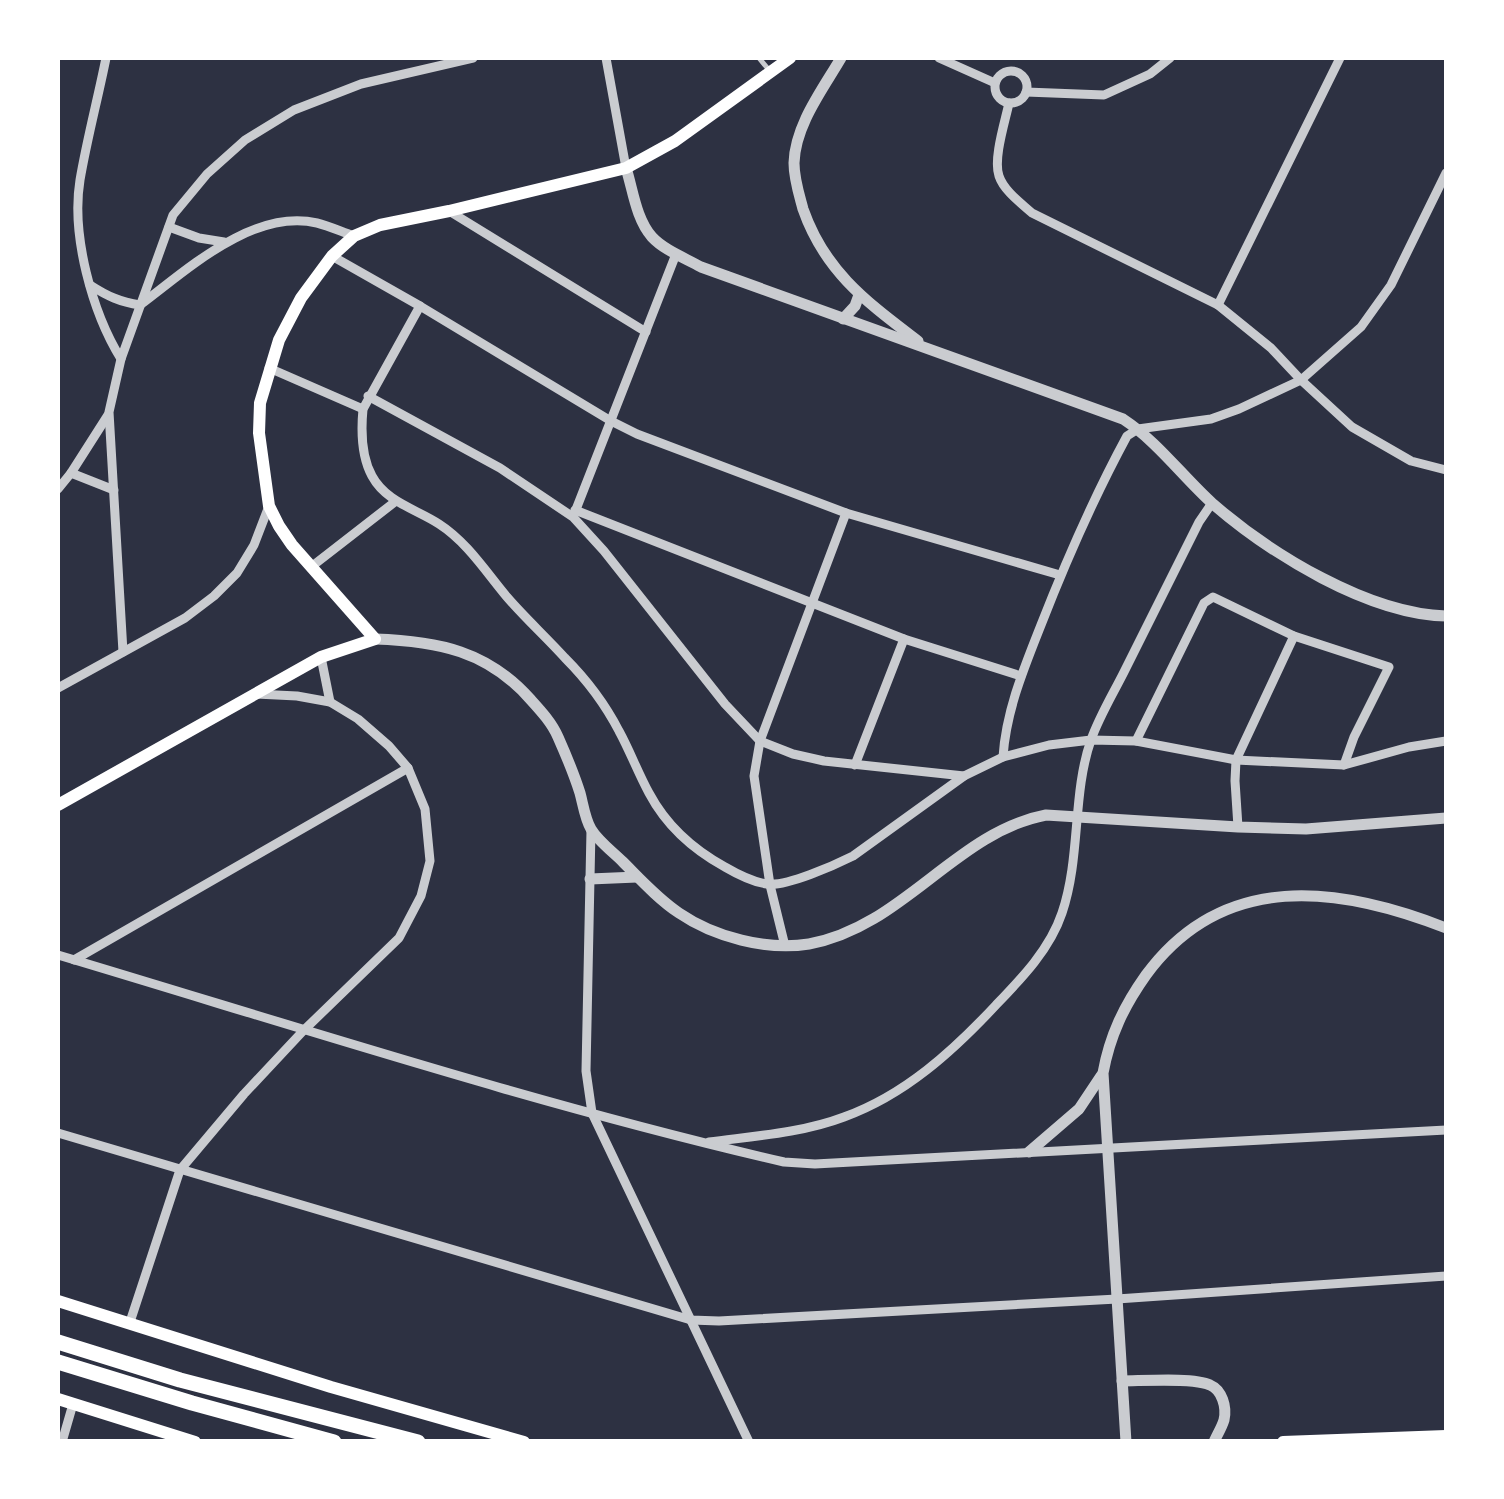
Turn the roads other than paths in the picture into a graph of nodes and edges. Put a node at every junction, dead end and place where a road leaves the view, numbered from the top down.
1 (106, 58) edge
2 (473, 58) edge
3 (606, 58) edge
4 (759, 58) edge
5 (790, 58) edge
6 (841, 58) edge
7 (939, 58) edge
8 (1020, 58) edge
9 (1170, 58) edge
10 (1340, 58) edge
11 (1014, 71) junction
12 (770, 72) junction
13 (995, 83) junction
14 (1026, 92) junction
15 (1008, 103) junction
16 (626, 168) junction
17 (1446, 174) edge
18 (449, 211) junction
19 (169, 227) junction
20 (354, 236) junction
21 (224, 242) junction
22 (676, 254) junction
23 (332, 256) junction
24 (90, 285) junction
25 (858, 295) junction
26 (140, 304) junction
27 (420, 306) junction
28 (1218, 306) junction
29 (843, 319) junction
30 (646, 332) junction
31 (929, 350) junction
32 (120, 359) junction
33 (269, 368) junction
34 (1300, 380) junction
35 (368, 396) junction
36 (363, 408) junction
37 (109, 412) junction
38 (612, 421) junction
39 (1138, 429) junction
40 (1446, 470) edge
41 (71, 473) junction
42 (58, 489) edge
43 (114, 490) junction
44 (396, 501) junction
45 (1212, 503) junction
46 (269, 506) junction
47 (846, 513) junction
48 (574, 514) junction
49 (311, 567) junction
50 (1060, 576) junction
51 (812, 603) junction
52 (1446, 616) edge
53 (1294, 636) junction
54 (375, 639) junction
55 (904, 639) junction
56 (123, 652) junction
57 (321, 657) junction
58 (1022, 676) junction
59 (58, 688) edge
60 (254, 694) junction
61 (330, 702) junction
62 (1091, 740) junction
63 (1136, 741) junction
64 (1446, 741) edge
65 (760, 742) junction
66 (1003, 757) junction
67 (1236, 760) junction
68 (1344, 764) junction
69 (855, 765) junction
70 (408, 768) junction
71 (964, 776) junction
72 (58, 805) edge
73 (1079, 817) junction
74 (1444, 820) edge
75 (1238, 827) junction
76 (591, 830) junction
77 (637, 876) junction
78 (590, 879) junction
79 (770, 885) junction
80 (1446, 928) edge
81 (785, 946) junction
82 (58, 955) edge
83 (74, 960) junction
84 (303, 1031) junction
85 (1103, 1072) junction
86 (592, 1113) junction
87 (1446, 1130) edge
88 (58, 1133) edge
89 (702, 1142) junction
90 (1106, 1148) junction
91 (1028, 1152) junction
92 (180, 1170) junction
93 (1446, 1276) edge
94 (1116, 1299) junction
95 (58, 1300) edge
96 (690, 1320) junction
97 (130, 1322) junction
98 (58, 1342) edge
99 (58, 1362) edge
100 (1122, 1381) junction
101 (58, 1399) edge
102 (73, 1404) junction
103 (1446, 1436) edge
104 (62, 1442) edge
105 (195, 1442) edge
106 (334, 1442) edge
107 (418, 1442) edge
108 (524, 1442) edge
109 (749, 1442) edge
110 (1126, 1442) edge
111 (1214, 1442) edge
112 (1282, 1442) edge

1 - 24 street
2 - 19 street
3 - 16 street
4 - 12 lane
5 - 12 main road
6 - 25 street
7 - 13 street
8 - 11 street
9 - 14 street
10 - 28 street
11 - 13 street
11 - 14 street
12 - 16 main road
13 - 15 street
14 - 15 street
15 - 28 street
16 - 18 main road
16 - 22 street
17 - 34 street
18 - 20 main road
18 - 30 street
19 - 21 street
19 - 26 street
20 - 21 street
20 - 23 main road
21 - 26 street
22 - 29 street
22 - 30 street
23 - 27 street
23 - 33 main road
24 - 26 street
24 - 32 street
25 - 29 street
25 - 31 street
26 - 32 street
27 - 35 street
27 - 38 street
28 - 34 street
29 - 31 street
30 - 38 street
31 - 39 street
32 - 37 street
33 - 36 street
33 - 46 main road
34 - 39 street
34 - 40 street
35 - 36 street
35 - 48 street
36 - 44 street
37 - 41 street
37 - 43 street
38 - 47 street
38 - 48 street
39 - 45 street
39 - 50 street
41 - 42 street
41 - 43 street
43 - 56 street
44 - 49 street
44 - 79 street
45 - 52 street
45 - 62 street
46 - 49 main road
46 - 56 street
47 - 50 street
47 - 51 street
48 - 51 street
48 - 65 street
49 - 54 main road
50 - 58 street
51 - 55 street
51 - 65 street
53 - 63 street
53 - 67 street
53 - 68 street
54 - 57 main road
54 - 76 street
55 - 58 street
55 - 69 street
56 - 59 street
57 - 60 main road
57 - 61 street
58 - 66 street
60 - 61 street
60 - 72 main road
61 - 70 street
62 - 63 street
62 - 66 street
62 - 73 street
63 - 67 street
64 - 68 street
65 - 69 street
65 - 79 street
66 - 71 street
67 - 68 street
67 - 75 street
69 - 71 street
70 - 83 street
70 - 84 street
71 - 79 street
73 - 75 street
73 - 81 street
73 - 89 street
74 - 75 street
76 - 77 street
76 - 78 street
77 - 78 street
77 - 81 street
78 - 86 street
79 - 81 street
80 - 85 street
82 - 83 street
83 - 84 street
84 - 86 street
84 - 92 street
85 - 90 street
85 - 91 street
86 - 89 street
86 - 96 street
87 - 90 street
88 - 92 street
89 - 91 street
90 - 91 street
90 - 94 street
92 - 96 street
92 - 97 street
93 - 94 street
94 - 96 street
94 - 100 street
95 - 97 main road
96 - 109 street
97 - 108 main road
98 - 107 main road
99 - 106 main road
100 - 110 street
100 - 111 street
101 - 102 main road
102 - 104 street
102 - 105 main road
103 - 112 main road

